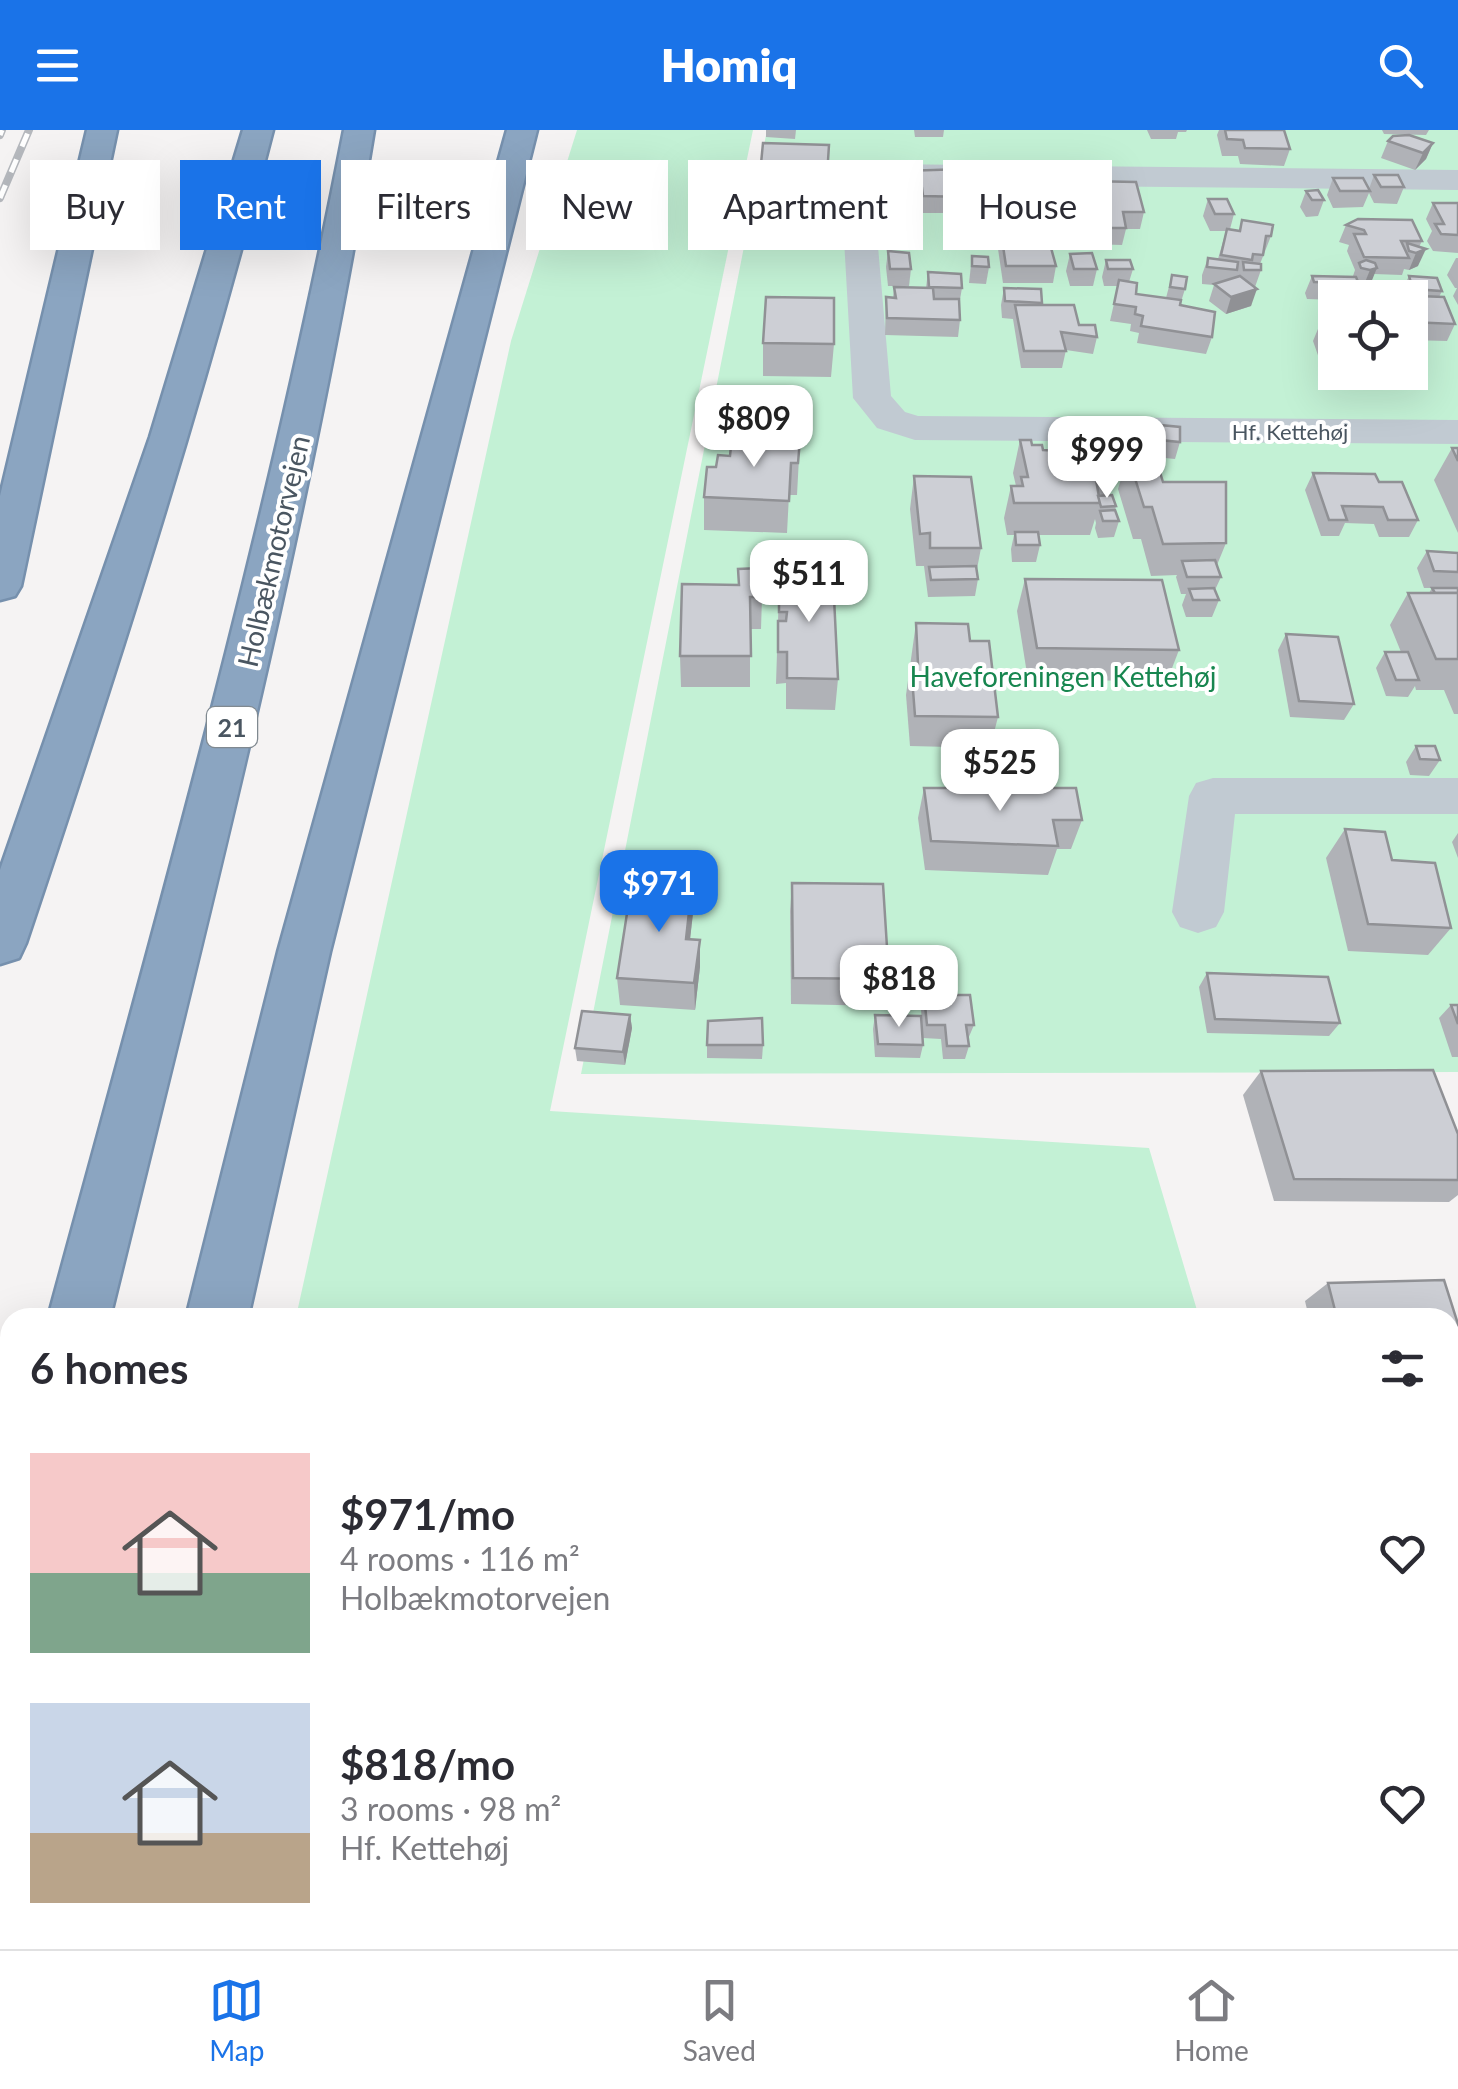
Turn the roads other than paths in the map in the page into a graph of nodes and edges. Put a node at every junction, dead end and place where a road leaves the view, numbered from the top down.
1 (102, 130) edge
2 (258, 130) edge
3 (359, 130) edge
4 (522, 130) edge
5 (1458, 180) edge
6 (1458, 432) edge
7 (0, 586) edge
8 (1458, 796) edge
9 (1198, 912) dead end
10 (0, 942) edge
11 (82, 1308) edge
12 (219, 1308) edge

1 - 7 highway
2 - 10 highway
3 - 11 highway, Holbækmotorvejen / 21
4 - 12 highway
5 - 6 street, Hf. Kettehøj
8 - 9 street

